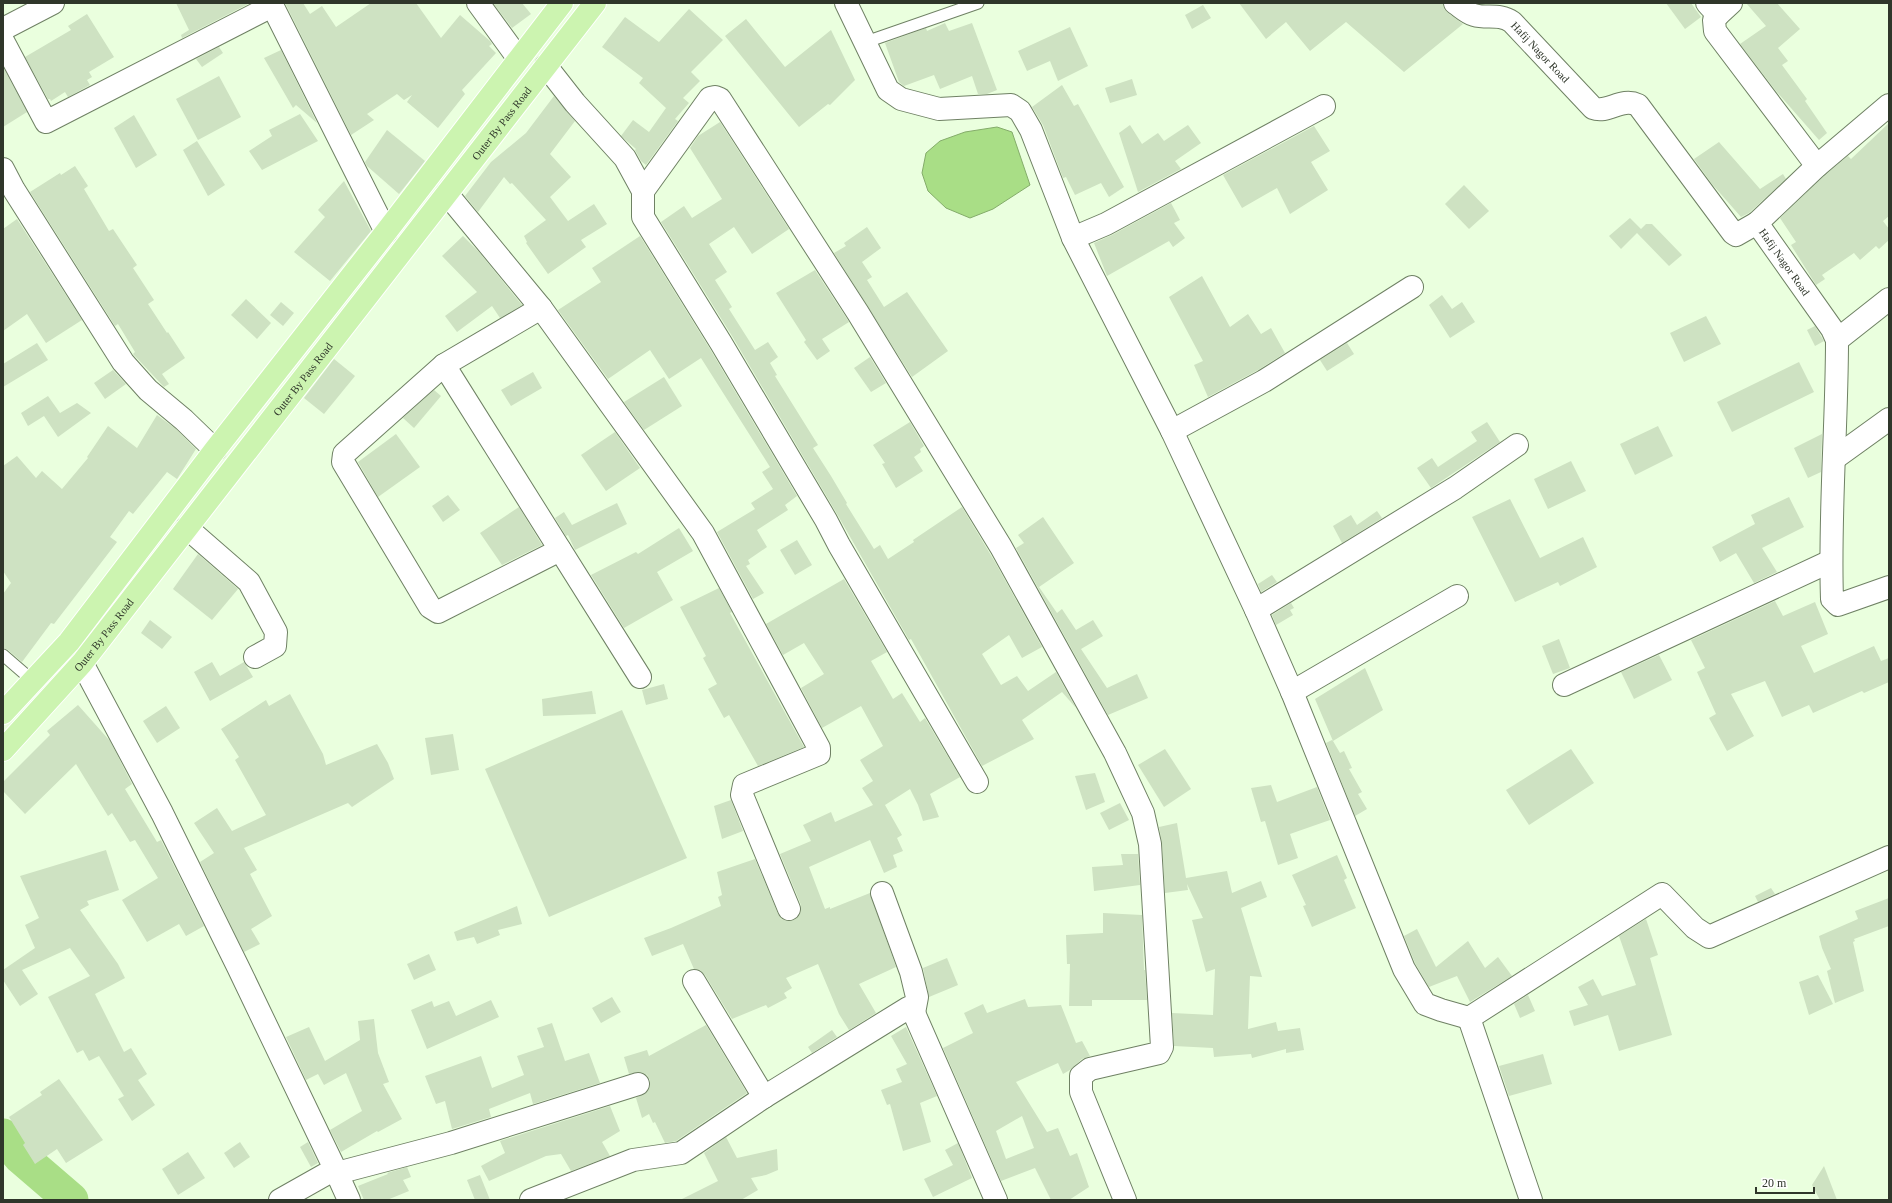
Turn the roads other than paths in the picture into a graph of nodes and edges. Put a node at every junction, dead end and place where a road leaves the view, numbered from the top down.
1 (53, 3) edge
2 (478, 3) edge
3 (562, 3) edge
4 (595, 3) edge
5 (846, 3) edge
6 (978, 3) edge
7 (1455, 3) edge
8 (1499, 3) edge
9 (271, 4) edge
10 (1719, 7) edge
11 (1482, 16) junction
12 (3, 29) edge
13 (3, 41) edge
14 (866, 42) junction
15 (518, 58) junction
16 (546, 66) junction
17 (1889, 105) edge
18 (1324, 106) dead end
19 (1817, 166) junction
20 (3, 169) edge
21 (643, 191) junction
22 (447, 194) junction
23 (1757, 223) junction
24 (386, 232) junction
25 (1073, 238) junction
26 (1412, 287) dead end
27 (1889, 299) edge
28 (542, 308) junction
29 (1837, 340) junction
30 (444, 365) junction
31 (1889, 419) edge
32 (1172, 431) junction
33 (1517, 445) dead end
34 (215, 450) junction
35 (1835, 458) junction
36 (187, 528) junction
37 (560, 550) junction
38 (1831, 561) junction
39 (1889, 587) edge
40 (1457, 596) dead end
41 (1256, 610) junction
42 (3, 655) edge
43 (255, 657) dead end
44 (82, 663) junction
45 (640, 677) dead end
46 (33, 681) junction
47 (1564, 685) dead end
48 (1292, 692) junction
49 (3, 713) edge
50 (3, 750) edge
51 (977, 782) dead end
52 (1889, 857) edge
53 (882, 894) dead end
54 (789, 908) dead end
55 (694, 981) dead end
56 (914, 1013) junction
57 (1469, 1018) junction
58 (638, 1084) dead end
59 (764, 1097) junction
60 (336, 1171) junction
61 (280, 1200) edge
62 (349, 1200) edge
63 (530, 1200) edge
64 (996, 1200) edge
65 (1125, 1200) edge
66 (1530, 1200) edge

1 - 12 street
2 - 15 street
3 - 15 main road, Outer By Pass Road
4 - 16 main road, Outer By Pass Road
5 - 14 street
6 - 14 lane
7 - 11 street, Hafij Nagor Road
8 - 11 street
9 - 13 street
9 - 24 street
10 - 19 street
11 - 23 street, Hafij Nagor Road
14 - 25 street
15 - 24 main road, Outer By Pass Road
16 - 21 street
16 - 22 main road, Outer By Pass Road
17 - 19 street
18 - 25 street
19 - 23 street
20 - 34 street
21 - 51 street
21 - 65 street
22 - 28 street
22 - 36 main road, Outer By Pass Road
23 - 29 street, Hafij Nagor Road
24 - 34 main road, Outer By Pass Road
25 - 32 street
26 - 32 street
27 - 29 street
28 - 30 street
28 - 54 street
29 - 35 street, Hafij Nagor Road
30 - 37 street
30 - 37 street
31 - 35 street
32 - 41 street
33 - 41 street
34 - 46 main road, Outer By Pass Road
35 - 38 street, Hafij Nagor Road
36 - 43 street
36 - 44 main road, Outer By Pass Road
37 - 45 street
38 - 39 street, Hafij Nagor Road
38 - 47 street
40 - 48 street
41 - 48 street
42 - 46 lane
44 - 50 main road, Outer By Pass Road
44 - 60 street
46 - 49 main road, Outer By Pass Road
48 - 57 street
52 - 57 street
53 - 56 street
55 - 59 street
56 - 59 street
56 - 64 street
57 - 66 street
58 - 60 street
59 - 63 street
60 - 61 street
60 - 62 street

